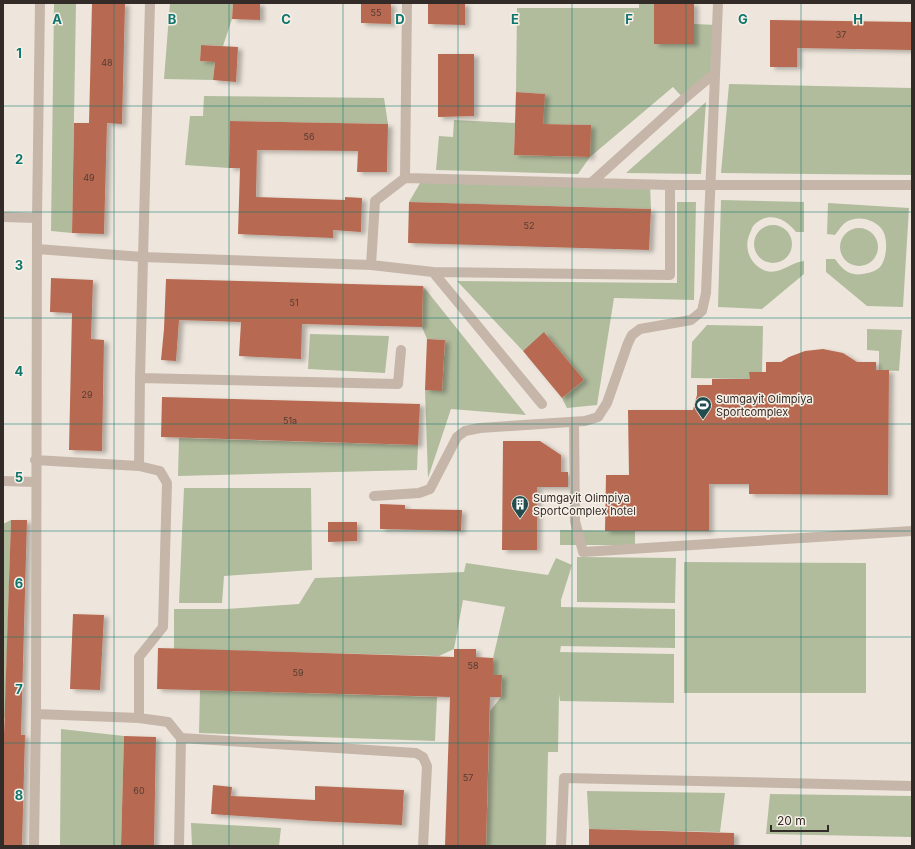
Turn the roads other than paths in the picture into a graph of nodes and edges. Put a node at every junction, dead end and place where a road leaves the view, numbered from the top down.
1 (40, 3) edge
2 (150, 3) edge
3 (407, 3) edge
4 (718, 3) edge
5 (715, 73) junction
6 (405, 178) junction
7 (591, 183) junction
8 (670, 185) junction
9 (710, 185) junction
10 (912, 185) edge
11 (3, 217) edge
12 (36, 218) junction
13 (37, 250) junction
14 (143, 257) junction
15 (371, 265) junction
16 (433, 272) junction
17 (401, 350) dead end
18 (140, 378) junction
19 (542, 404) dead end
20 (574, 422) junction
21 (35, 460) junction
22 (139, 466) junction
23 (3, 481) edge
24 (35, 482) junction
25 (374, 496) dead end
26 (912, 531) edge
27 (36, 714) junction
28 (139, 718) junction
29 (181, 738) junction
30 (912, 786) edge
31 (34, 846) edge
32 (179, 846) edge
33 (423, 846) edge
34 (561, 846) edge

1 - 12 lane
2 - 14 lane
3 - 6 lane
4 - 5 lane
5 - 7 lane
5 - 9 lane
6 - 7 lane
6 - 15 lane
7 - 8 lane
8 - 9 lane
8 - 16 lane
9 - 10 lane
9 - 20 lane
11 - 12 lane
12 - 13 lane
13 - 14 lane
13 - 21 lane
14 - 15 lane
14 - 18 lane
15 - 16 lane
16 - 19 lane
17 - 18 lane
18 - 22 lane
20 - 25 lane
20 - 26 lane
21 - 22 lane
21 - 24 lane
22 - 28 lane
23 - 24 lane
24 - 27 lane
27 - 28 lane
27 - 31 lane
28 - 29 lane
29 - 32 lane
29 - 33 lane
30 - 34 lane

